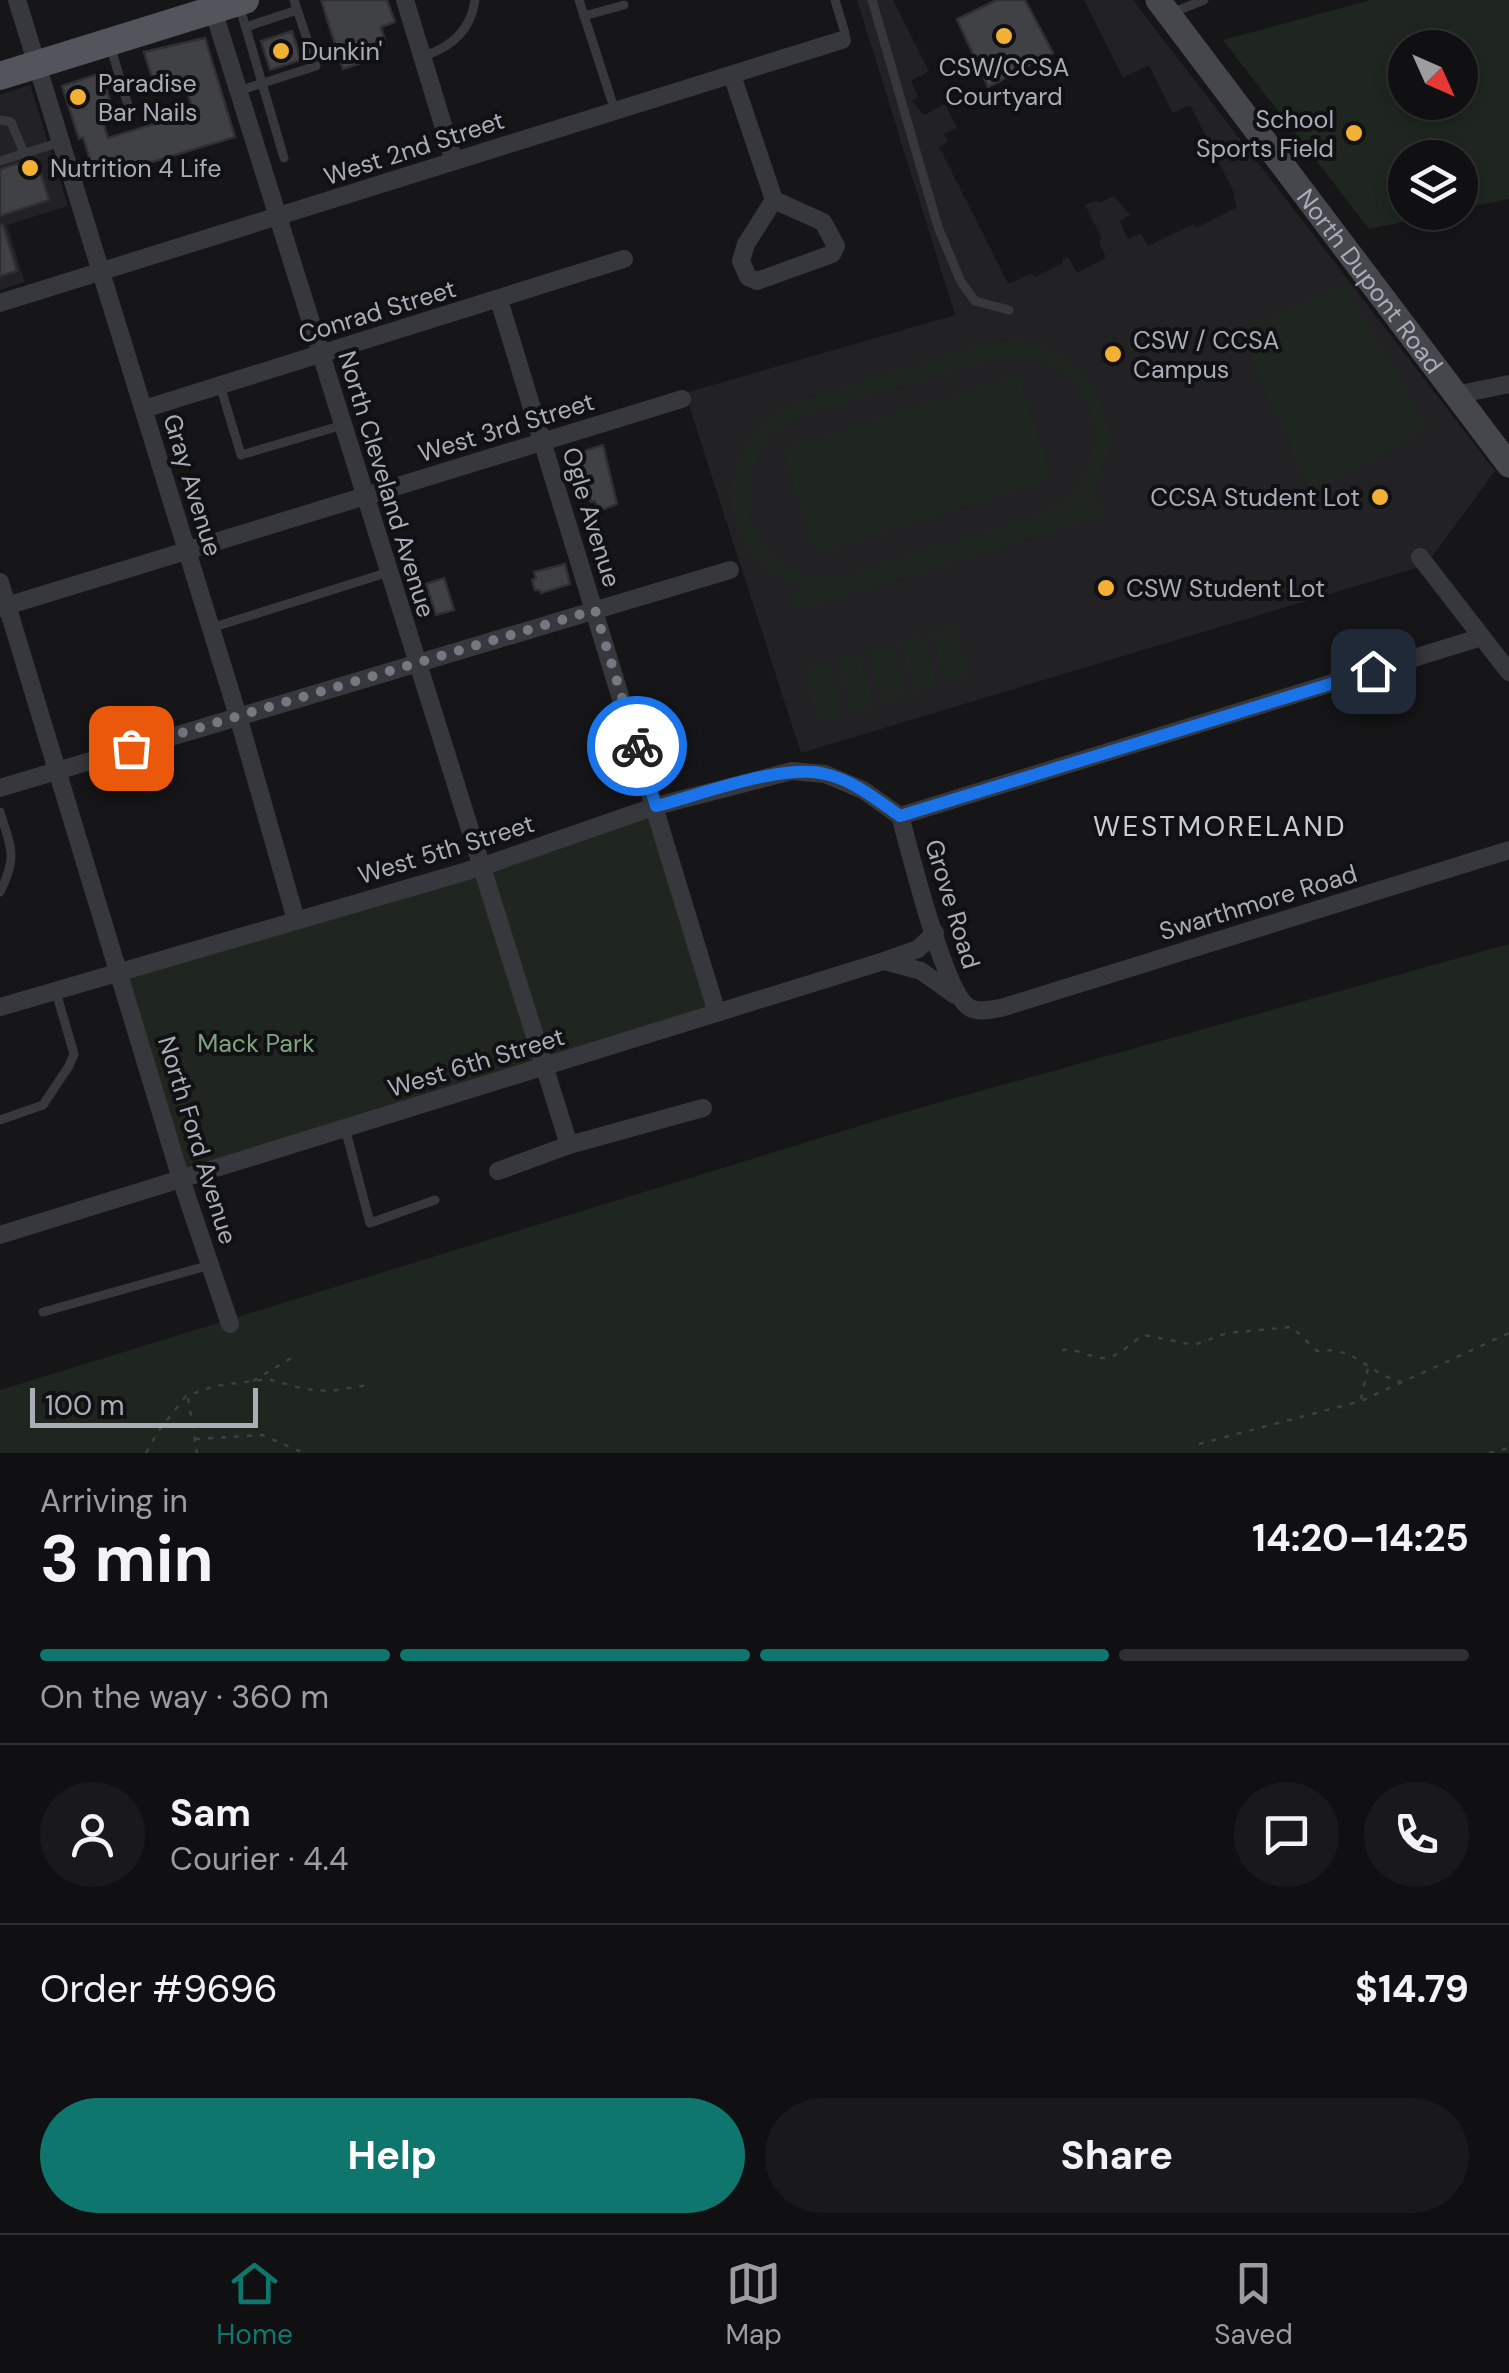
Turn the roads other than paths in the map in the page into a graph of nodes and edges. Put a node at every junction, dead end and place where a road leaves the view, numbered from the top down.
1 (17, 0) edge
2 (405, 0) edge
3 (475, 0) edge
4 (579, 0) edge
5 (835, 0) edge
6 (872, 0) edge
7 (1204, 0) edge
8 (624, 4) dead end
9 (296, 5) edge
10 (1164, 7) edge
11 (230, 8) edge
12 (584, 16) junction
13 (842, 40) joint
14 (109, 43) junction
15 (422, 56) junction
16 (37, 65) junction
17 (732, 74) junction
18 (0, 76) edge
19 (264, 82) junction
20 (238, 91) junction
21 (615, 111) junction
22 (130, 112) dead end
23 (0, 120) edge
24 (61, 142) junction
25 (24, 153) junction
26 (284, 158) dead end
27 (0, 161) edge
28 (454, 162) junction
29 (774, 200) junction
30 (278, 217) junction
31 (624, 259) dead end
32 (101, 271) junction
33 (499, 300) junction
34 (0, 303) edge
35 (1009, 310) dead end
36 (321, 355) junction
37 (1509, 384) edge
38 (220, 386) junction
39 (1456, 395) junction
40 (682, 399) dead end
41 (144, 409) junction
42 (343, 425) junction
43 (543, 442) junction
44 (1509, 466) edge
45 (365, 496) junction
46 (186, 551) junction
47 (1420, 557) dead end
48 (730, 570) dead end
49 (389, 572) junction
50 (0, 582) edge
51 (4, 607) edge
52 (595, 610) junction
53 (210, 628) junction
54 (1482, 638) junction
55 (417, 662) junction
56 (1509, 672) edge
57 (238, 716) junction
58 (59, 770) junction
59 (0, 788) edge
60 (656, 806) junction
61 (0, 812) edge
62 (900, 816) junction
63 (1509, 850) edge
64 (482, 867) junction
65 (0, 892) edge
66 (296, 920) junction
67 (935, 933) junction
68 (884, 961) junction
69 (120, 970) junction
70 (55, 990) junction
71 (959, 998) junction
72 (1022, 1001) joint
73 (0, 1007) edge
74 (718, 1013) junction
75 (544, 1066) junction
76 (703, 1108) dead end
77 (0, 1120) edge
78 (346, 1128) junction
79 (568, 1144) junction
80 (498, 1171) dead end
81 (181, 1179) junction
82 (435, 1200) dead end
83 (0, 1235) edge
84 (210, 1264) junction
85 (42, 1312) dead end
86 (230, 1324) dead end

1 - 16 street, Gray Avenue
2 - 15 street
3 - 15 lane
4 - 12 lane
5 - 13 lane
6 - 35 lane
7 - 10 lane
8 - 12 lane
9 - 11 lane
9 - 19 lane
10 - 39 main road, North Dupont Road
11 - 14 main road
11 - 19 lane
11 - 20 street, North Cleveland Avenue
12 - 21 lane
13 - 17 street, West 2nd Street
14 - 16 main road
14 - 22 lane
15 - 28 street
16 - 18 main road
16 - 24 street, Gray Avenue
17 - 21 street, West 2nd Street
17 - 29 street
19 - 20 lane
19 - 26 lane
20 - 30 street, North Cleveland Avenue
21 - 28 street, West 2nd Street
23 - 25 lane
24 - 25 lane
24 - 32 street, Gray Avenue
25 - 27 lane
28 - 30 street, West 2nd Street
29 - 29 street
30 - 32 street, West 2nd Street
30 - 36 street, North Cleveland Avenue
31 - 33 street, Conrad Street
32 - 34 street, West 2nd Street
32 - 41 street, Gray Avenue
33 - 36 street, Conrad Street
33 - 43 street, Ogle Avenue
36 - 38 street, Conrad Street
36 - 42 street, North Cleveland Avenue
37 - 39 street
38 - 41 street, Conrad Street
38 - 42 lane
39 - 44 main road, North Dupont Road
40 - 43 street, West 3rd Street
41 - 46 street, Gray Avenue
42 - 45 street, North Cleveland Avenue
43 - 45 street, West 3rd Street
43 - 52 street, Ogle Avenue
45 - 46 street, West 3rd Street
45 - 49 street, North Cleveland Avenue
46 - 51 street, West 3rd Street
46 - 53 street, Gray Avenue
47 - 54 street
48 - 52 street
49 - 53 lane
49 - 55 street, North Cleveland Avenue
50 - 51 street, North Ford Avenue
51 - 58 street, North Ford Avenue
52 - 55 street
52 - 60 street, Ogle Avenue
53 - 57 street, Gray Avenue
54 - 56 street
54 - 62 street
55 - 57 street
55 - 64 street, North Cleveland Avenue
57 - 58 street
57 - 66 street, Gray Avenue
58 - 59 street
58 - 69 street, North Ford Avenue
60 - 62 street, West 5th Street
60 - 64 street, West 5th Street
60 - 74 street, Ogle Avenue
61 - 65 lane
62 - 67 street, Grove Road
63 - 72 street, Swarthmore Road
64 - 66 street, West 5th Street
64 - 75 street, North Cleveland Avenue
66 - 69 street, West 5th Street
67 - 68 street, West 6th Street
67 - 71 street, Grove Road
68 - 71 street
68 - 74 street, West 6th Street
69 - 70 street, West 5th Street
69 - 81 street, North Ford Avenue
70 - 73 street, West 5th Street
70 - 77 lane
71 - 72 street, Grove Road
74 - 75 street, West 6th Street
75 - 78 street, West 6th Street
75 - 79 street, North Cleveland Avenue
76 - 79 street
78 - 81 street, West 6th Street
78 - 82 lane
79 - 80 street
81 - 83 street, West 6th Street
81 - 84 street, North Ford Avenue
84 - 85 lane
84 - 86 street, North Ford Avenue

